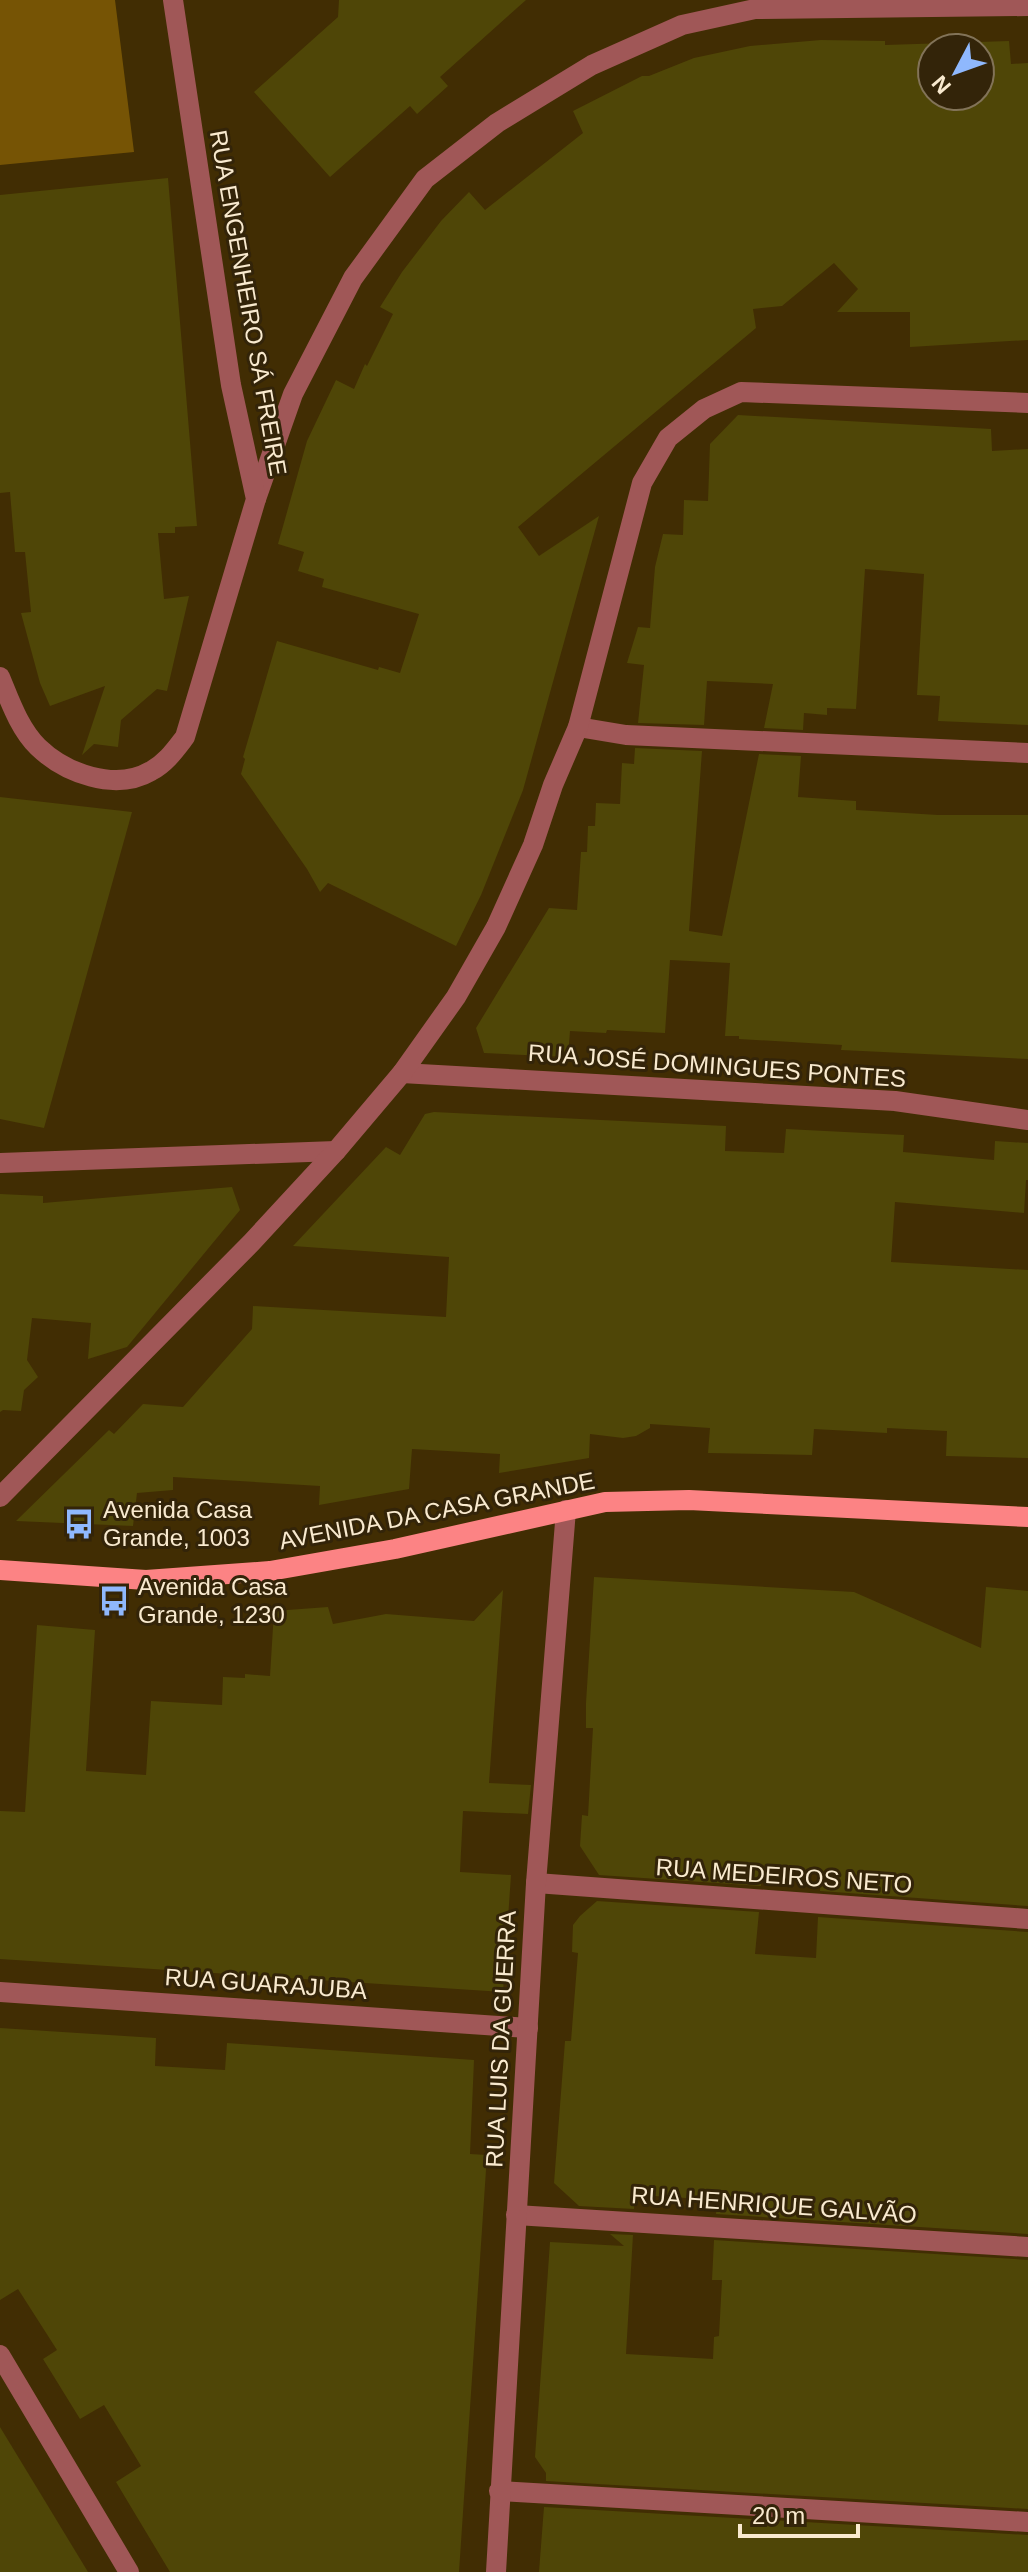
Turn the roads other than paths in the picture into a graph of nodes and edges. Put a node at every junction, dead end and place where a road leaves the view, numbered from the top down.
1 (173, 0) edge
2 (1028, 6) edge
3 (1028, 403) edge
4 (256, 499) junction
5 (0, 677) edge
6 (578, 727) junction
7 (1028, 753) edge
8 (402, 1073) junction
9 (1028, 1120) edge
10 (336, 1151) junction
11 (0, 1163) edge
12 (0, 1497) edge
13 (566, 1510) junction
14 (1028, 1517) edge
15 (0, 1570) edge
16 (536, 1883) junction
17 (1028, 1919) edge
18 (0, 1992) edge
19 (528, 2028) junction
20 (516, 2215) junction
21 (1028, 2247) edge
22 (0, 2355) edge
23 (499, 2491) junction
24 (1028, 2522) edge
25 (129, 2572) edge
26 (496, 2572) edge

1 - 4 street, RUA ENGENHEIRO SÁ FREIRE
2 - 4 street
3 - 6 street
4 - 5 street, RUA ENGENHEIRO SÁ FREIRE
6 - 7 street
6 - 8 street
8 - 9 street, RUA JOSÉ DOMINGUES PONTES
8 - 10 street
10 - 11 street
10 - 12 street
13 - 14 main road, AVENIDA DA CASA GRANDE
13 - 15 main road, AVENIDA DA CASA GRANDE
13 - 16 street, RUA LUIS DA GUERRA
16 - 17 street, RUA MEDEIROS NETO
16 - 19 street, RUA LUIS DA GUERRA
18 - 19 street, RUA GUARAJUBA
19 - 20 street, RUA LUIS DA GUERRA
20 - 21 street, RUA HENRIQUE GALVÃO
20 - 23 street, RUA LUIS DA GUERRA
22 - 25 street
23 - 24 street
23 - 26 street, RUA LUIS DA GUERRA

